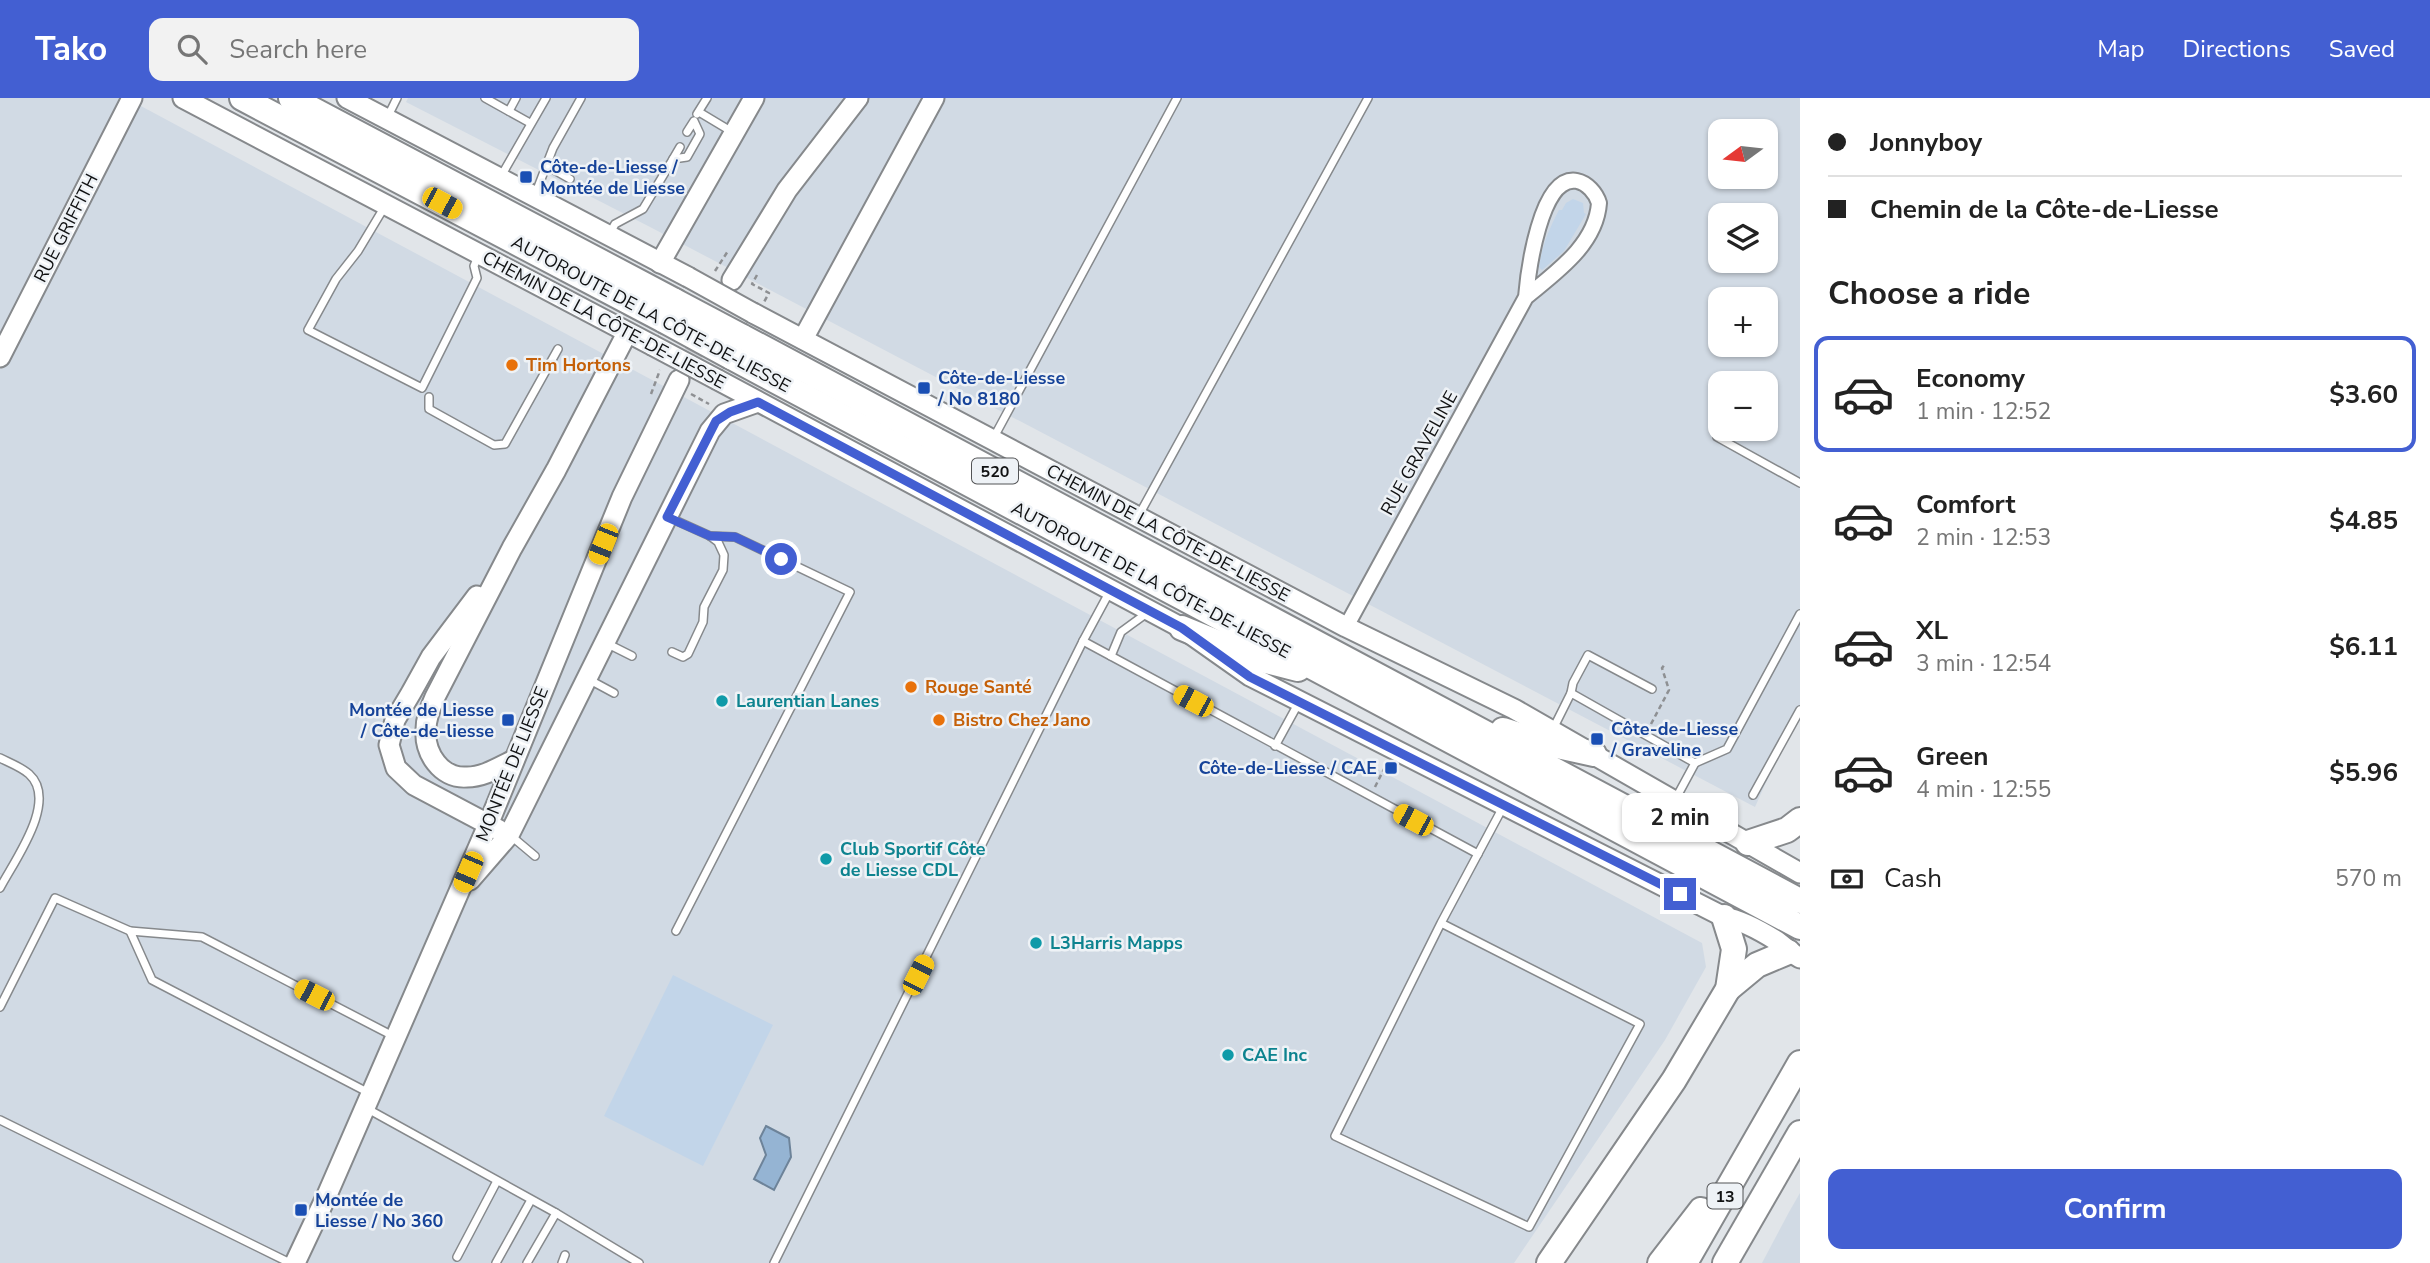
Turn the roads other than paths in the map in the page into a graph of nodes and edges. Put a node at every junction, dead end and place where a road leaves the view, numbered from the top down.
1 (132, 98) edge
2 (183, 98) edge
3 (242, 98) edge
4 (291, 98) edge
5 (347, 98) edge
6 (397, 98) edge
7 (485, 98) edge
8 (516, 98) edge
9 (546, 98) edge
10 (581, 98) edge
11 (707, 98) edge
12 (754, 98) edge
13 (858, 98) edge
14 (934, 98) edge
15 (1177, 98) edge
16 (1368, 98) edge
17 (509, 111) junction
18 (699, 112) junction
19 (387, 118) junction
20 (694, 121) junction
21 (530, 123) junction
22 (687, 132) dead end
23 (734, 133) junction
24 (680, 147) dead end
25 (674, 159) junction
26 (547, 166) junction
27 (500, 178) junction
28 (570, 179) dead end
29 (534, 197) junction
30 (386, 205) junction
31 (608, 236) junction
32 (479, 254) junction
33 (660, 263) junction
34 (733, 280) tunnel mouth
35 (1526, 297) junction
36 (670, 311) junction
37 (626, 332) junction
38 (803, 339) junction
39 (736, 346) junction
40 (558, 349) dead end
41 (0, 357) edge
42 (685, 387) tunnel mouth
43 (429, 397) dead end
44 (758, 402) junction
45 (993, 440) junction
46 (1724, 441) edge
47 (1800, 483) edge
48 (667, 517) junction
49 (1138, 517) junction
50 (710, 536) junction
51 (512, 548) junction
52 (1110, 590) junction
53 (1150, 611) junction
54 (1800, 614) edge
55 (1346, 627) junction
56 (1182, 628) junction
57 (1083, 641) junction
58 (606, 643) junction
59 (672, 652) dead end
60 (632, 656) dead end
61 (1111, 656) junction
62 (587, 679) junction
63 (1336, 679) junction
64 (1652, 689) dead end
65 (1571, 692) junction
66 (614, 693) dead end
67 (1299, 701) junction
68 (1435, 706) junction
69 (1800, 710) edge
70 (1553, 730) junction
71 (1275, 746) junction
72 (1594, 754) junction
73 (0, 758) edge
74 (514, 760) junction
75 (1695, 763) junction
76 (1753, 795) dead end
77 (1675, 800) junction
78 (1503, 806) junction
79 (1800, 820) edge
80 (488, 825) junction
81 (509, 835) junction
82 (1748, 843) junction
83 (1478, 854) junction
84 (535, 856) dead end
85 (1800, 873) edge
86 (0, 888) edge
87 (458, 895) junction
88 (1800, 901) edge
89 (1724, 917) junction
90 (1441, 923) junction
91 (1800, 927) edge
92 (130, 930) junction
93 (676, 931) dead end
94 (1794, 955) edge
95 (1728, 989) junction
96 (0, 1007) edge
97 (395, 1037) junction
98 (1800, 1063) edge
99 (369, 1101) junction
100 (0, 1120) edge
101 (1763, 1128) junction
102 (1800, 1133) edge
103 (497, 1181) junction
104 (531, 1200) junction
105 (556, 1213) junction
106 (565, 1255) dead end
107 (457, 1257) dead end
108 (1726, 1262) edge
109 (293, 1263) edge
110 (496, 1263) edge
111 (527, 1263) edge
112 (562, 1263) edge
113 (639, 1263) edge
114 (774, 1263) edge
115 (1549, 1263) edge
116 (1660, 1263) edge
117 (1685, 1263) edge

1 - 41 main road, RUE GRIFFITH
2 - 30 main road, CHEMIN DE LA CÔTE-DE-LIESSE
3 - 36 highway, AUTOROUTE DE LA CÔTE-DE-LIESSE / 520
4 - 36 highway, AUTOROUTE DE LA CÔTE-DE-LIESSE / 520
5 - 19 main road, CHEMIN DE LA CÔTE-DE-LIESSE
6 - 19 lane
7 - 17 lane
8 - 17 lane
9 - 21 lane
10 - 26 lane
11 - 18 lane
12 - 23 main road
13 - 34 main road
14 - 38 main road
15 - 45 lane
16 - 49 lane
17 - 21 lane
18 - 20 lane
18 - 23 lane
19 - 27 main road, CHEMIN DE LA CÔTE-DE-LIESSE
20 - 22 lane
20 - 25 lane
21 - 27 lane
23 - 33 main road
24 - 25 lane
25 - 31 lane
26 - 28 lane
26 - 29 lane
27 - 29 main road, CHEMIN DE LA CÔTE-DE-LIESSE
29 - 31 main road, CHEMIN DE LA CÔTE-DE-LIESSE
30 - 32 main road, CHEMIN DE LA CÔTE-DE-LIESSE
30 - 32 lane
31 - 33 main road, CHEMIN DE LA CÔTE-DE-LIESSE
32 - 37 main road, CHEMIN DE LA CÔTE-DE-LIESSE
33 - 38 main road, CHEMIN DE LA CÔTE-DE-LIESSE, bridge
35 - 35 street, RUE GRAVELINE
35 - 55 street, RUE GRAVELINE
36 - 39 highway, AUTOROUTE DE LA CÔTE-DE-LIESSE / 520, bridge
37 - 44 main road, CHEMIN DE LA CÔTE-DE-LIESSE, bridge
37 - 51 main road
38 - 45 main road, CHEMIN DE LA CÔTE-DE-LIESSE
39 - 63 highway, AUTOROUTE DE LA CÔTE-DE-LIESSE / 520
39 - 68 highway, AUTOROUTE DE LA CÔTE-DE-LIESSE / 520
40 - 43 lane
42 - 74 main road, MONTÉE DE LIESSE
44 - 48 main road
44 - 52 main road, CHEMIN DE LA CÔTE-DE-LIESSE
45 - 49 main road, CHEMIN DE LA CÔTE-DE-LIESSE
46 - 47 lane
48 - 50 lane
48 - 58 main road
49 - 55 main road, CHEMIN DE LA CÔTE-DE-LIESSE
50 - 59 lane
50 - 93 lane
51 - 74 main road
51 - 80 main road
52 - 53 main road, CHEMIN DE LA CÔTE-DE-LIESSE
52 - 57 lane
53 - 56 main road, CHEMIN DE LA CÔTE-DE-LIESSE
53 - 61 lane
54 - 75 lane
55 - 70 main road, CHEMIN DE LA CÔTE-DE-LIESSE
56 - 63 highway
56 - 67 main road, CHEMIN DE LA CÔTE-DE-LIESSE
57 - 61 lane
57 - 114 lane
58 - 60 lane
58 - 62 main road
61 - 71 lane
62 - 66 lane
62 - 81 main road
63 - 91 highway, AUTOROUTE DE LA CÔTE-DE-LIESSE / 520
64 - 65 lane
65 - 70 lane
65 - 75 lane
67 - 71 lane
67 - 78 main road, CHEMIN DE LA CÔTE-DE-LIESSE
68 - 72 highway
68 - 88 highway, AUTOROUTE DE LA CÔTE-DE-LIESSE / 520
69 - 76 lane
70 - 72 main road, CHEMIN DE LA CÔTE-DE-LIESSE
71 - 83 lane
72 - 77 main road, CHEMIN DE LA CÔTE-DE-LIESSE
73 - 86 lane
74 - 80 main road, MONTÉE DE LIESSE
75 - 77 lane
77 - 82 main road, CHEMIN DE LA CÔTE-DE-LIESSE
78 - 83 lane
78 - 89 main road, CHEMIN DE LA CÔTE-DE-LIESSE
79 - 82 highway
80 - 81 main road
80 - 87 main road, MONTÉE DE LIESSE
81 - 84 lane
81 - 87 main road
82 - 85 main road, CHEMIN DE LA CÔTE-DE-LIESSE
83 - 90 lane
87 - 97 main road, MONTÉE DE LIESSE
89 - 94 main road, CHEMIN DE LA CÔTE-DE-LIESSE
89 - 95 highway
90 - 90 lane
92 - 96 lane
92 - 97 lane
92 - 99 lane
94 - 95 highway
95 - 115 highway
97 - 99 main road, MONTÉE DE LIESSE
98 - 101 highway, 13
99 - 103 lane
99 - 109 main road, MONTÉE DE LIESSE
100 - 109 lane
101 - 116 highway
101 - 117 highway, 13
102 - 108 highway, 13
103 - 104 lane
103 - 107 lane
104 - 105 lane
104 - 110 lane
105 - 111 lane
105 - 113 lane
106 - 112 lane

